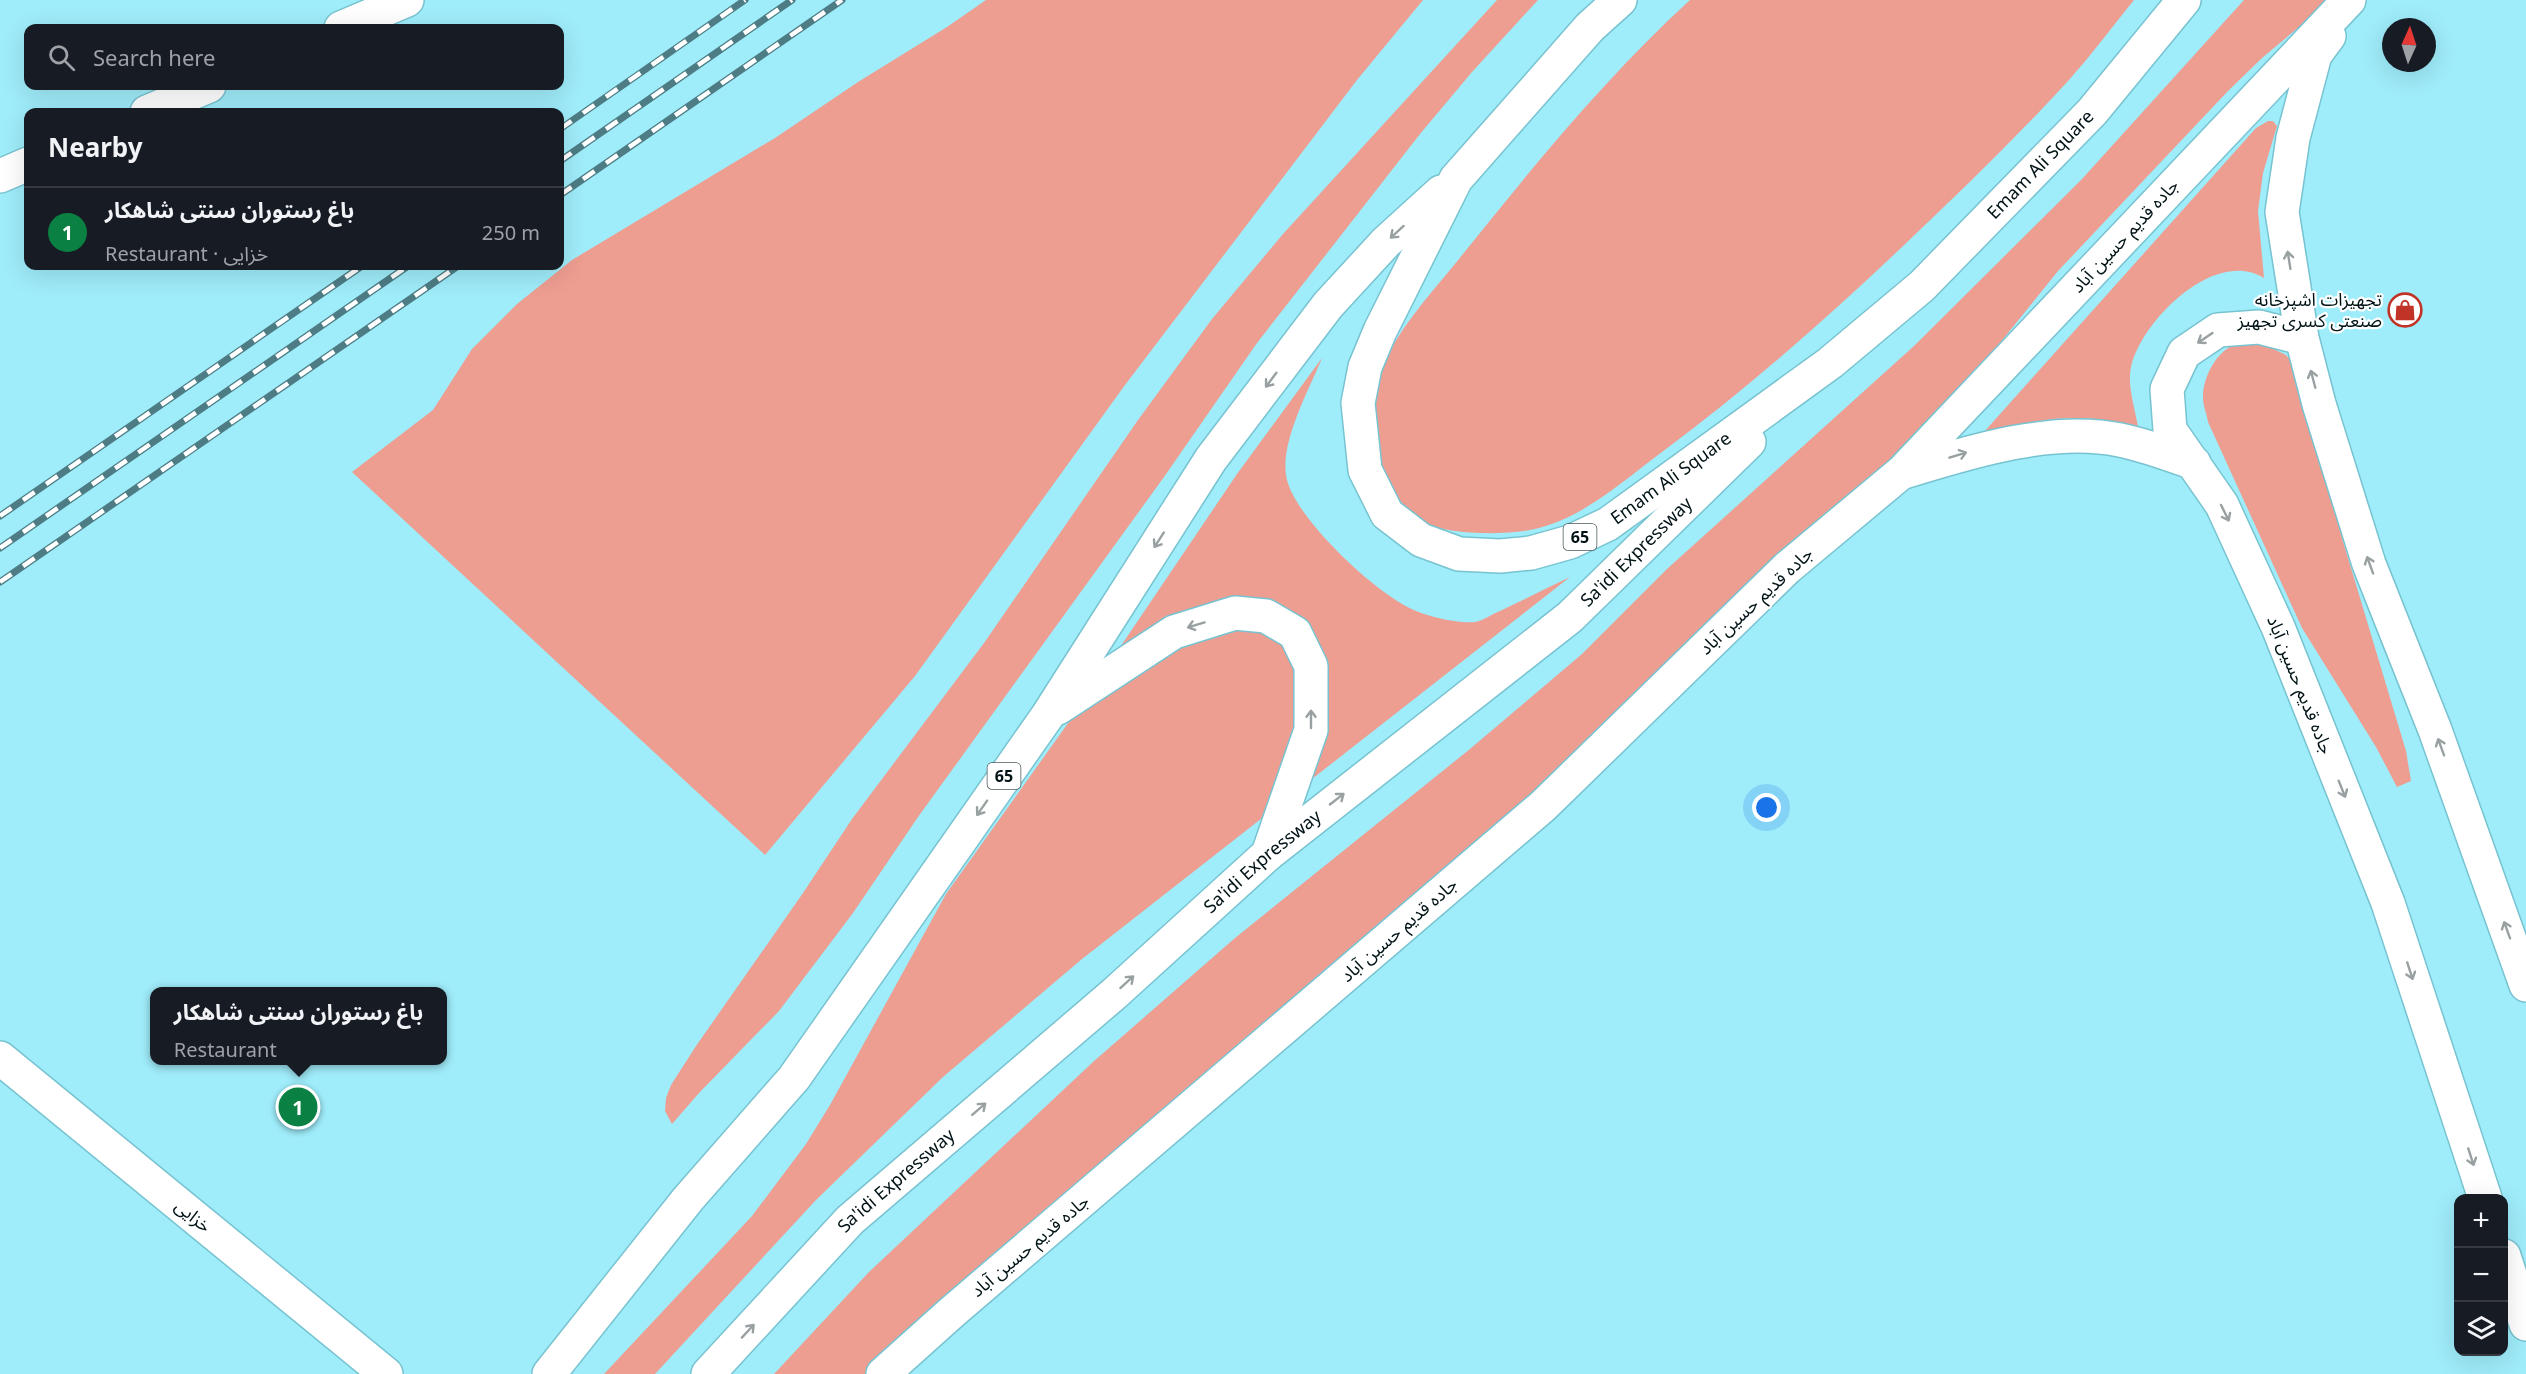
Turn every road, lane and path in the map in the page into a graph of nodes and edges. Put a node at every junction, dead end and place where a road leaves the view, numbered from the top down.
1 (407, 0) edge
2 (1620, 0) edge
3 (2184, 0) edge
4 (2349, 0) edge
5 (2355, 0) edge
6 (350, 24) edge
7 (199, 90) edge
8 (157, 108) edge
9 (24, 166) edge
10 (0, 176) edge
11 (1456, 179) junction
12 (2302, 338) junction
13 (1830, 363) junction
14 (2194, 463) junction
15 (1902, 472) junction
16 (1048, 714) junction
17 (1268, 854) junction
18 (2526, 985) edge
19 (0, 1058) edge
20 (2484, 1194) edge
21 (2508, 1268) edge
22 (2526, 1324) edge
23 (386, 1374) edge
24 (549, 1374) edge
25 (708, 1374) edge
26 (883, 1374) edge

1 - 6 main road
2 - 11 main road, Emam Ali Square / 65
3 - 13 main road, Emam Ali Square / 65
4 - 15 main road, جاده قدیم حسین آباد
12 -> 5 main road
7 - 8 main road
9 - 10 main road
11 - 13 main road, Emam Ali Square / 65
11 -> 16 main road, 65
12 -> 14 main road
18 -> 12 main road
17 -> 13 main road, Sa'idi Expressway / 65
15 -> 14 main road, جاده قدیم حسین آباد
14 -> 20 main road, جاده قدیم حسین آباد
15 - 26 main road, جاده قدیم حسین آباد
17 -> 16 main road
16 -> 24 main road, 65
25 -> 17 main road, Sa'idi Expressway / 65
19 - 23 main road, خزایی
21 - 22 main road

